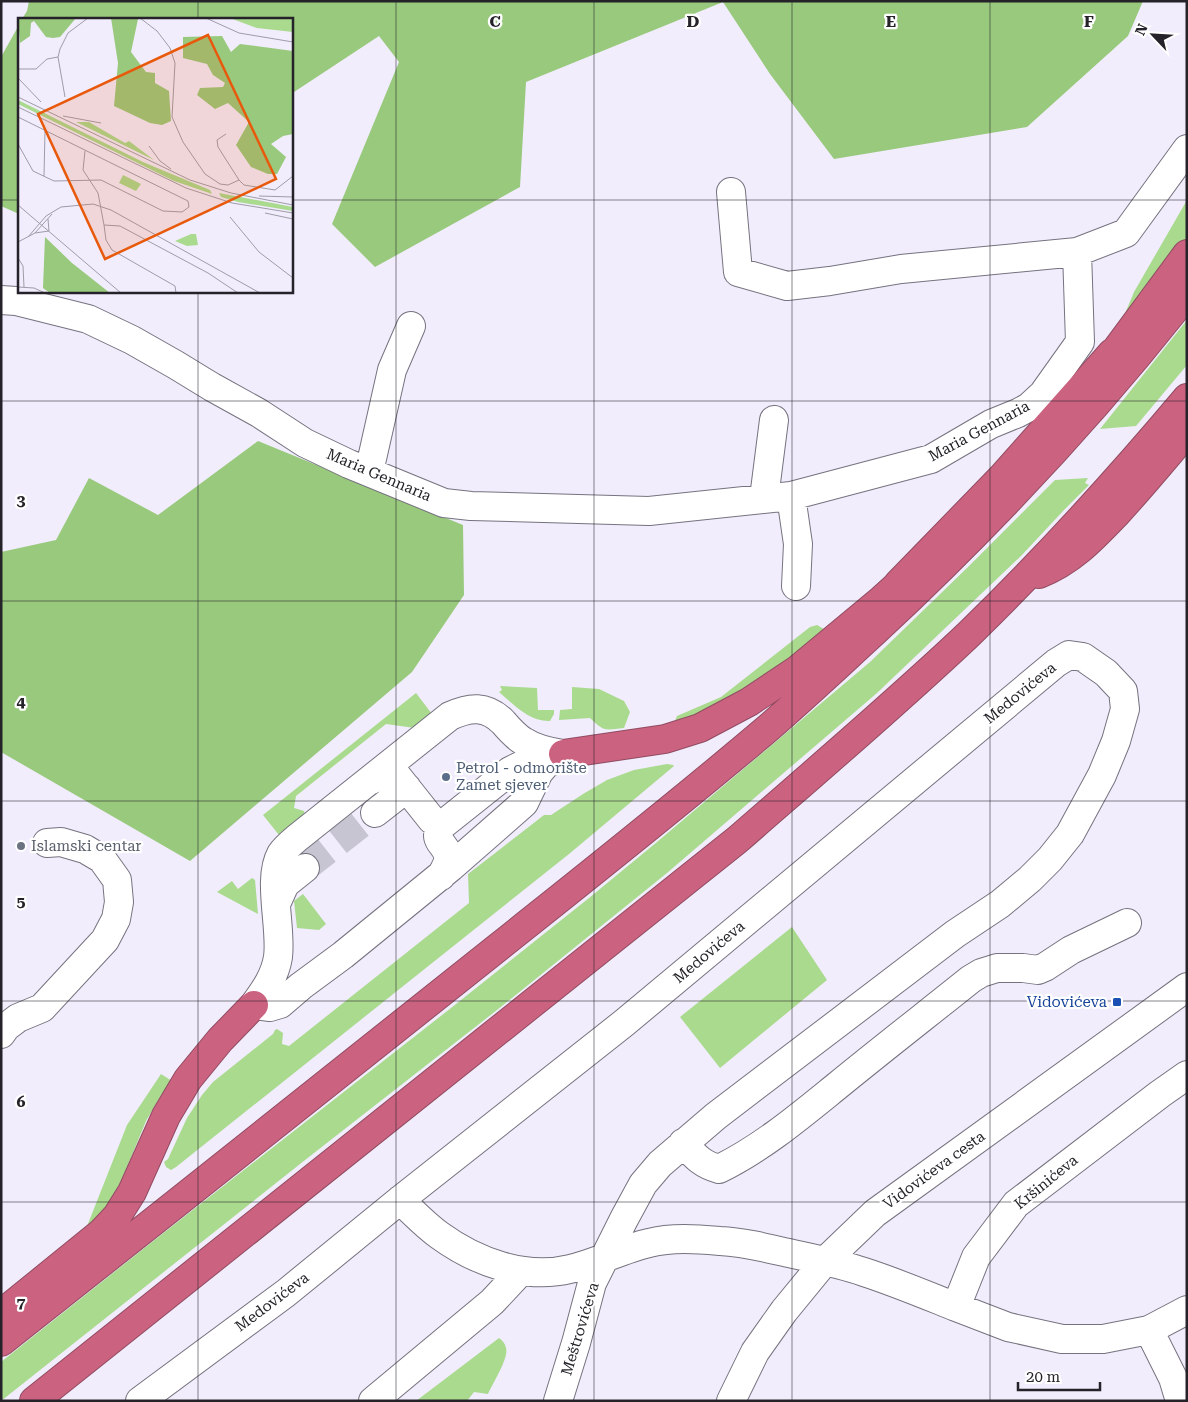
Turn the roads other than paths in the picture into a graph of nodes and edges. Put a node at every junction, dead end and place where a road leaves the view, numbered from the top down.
1 (1187, 149) edge
2 (731, 192) dead end
3 (1077, 252) junction
4 (1187, 254) edge
5 (1187, 294) edge
6 (1, 300) edge
7 (411, 326) dead end
8 (1112, 354) junction
9 (1187, 398) edge
10 (774, 420) dead end
11 (1074, 430) junction
12 (1174, 431) edge
13 (369, 472) junction
14 (1009, 485) junction
15 (791, 496) junction
16 (764, 498) junction
17 (1024, 580) junction
18 (796, 586) dead end
19 (563, 754) junction
20 (366, 783) junction
21 (407, 788) junction
22 (375, 813) tunnel mouth
23 (445, 822) junction
24 (47, 843) dead end
25 (306, 868) tunnel mouth
26 (441, 876) junction
27 (276, 904) junction
28 (1127, 923) dead end
29 (1187, 987) edge
30 (254, 1005) junction
31 (1, 1034) edge
32 (1187, 1075) edge
33 (683, 1143) junction
34 (400, 1200) junction
35 (604, 1258) junction
36 (825, 1260) junction
37 (521, 1271) junction
38 (956, 1306) junction
39 (1187, 1310) edge
40 (1, 1314) edge
41 (1148, 1330) junction
42 (1, 1342) edge
43 (34, 1401) edge
44 (140, 1401) edge
45 (373, 1401) edge
46 (558, 1401) edge
47 (732, 1401) edge
48 (1180, 1401) edge

1 - 3 street
2 - 3 street
3 - 15 street, Maria Gennaria
4 - 8 highway
5 - 11 highway
6 - 13 street, Maria Gennaria
7 - 13 street
8 - 11 highway
8 - 14 highway
9 - 12 highway
10 - 16 street
11 - 14 highway
12 - 17 highway
12 - 17 highway
13 - 16 street, Maria Gennaria
14 - 19 highway
14 - 42 highway
15 - 16 street, Maria Gennaria
15 - 18 street
17 - 43 highway
19 - 20 street
19 - 23 street
19 - 26 street
20 - 21 street
20 - 27 street
21 - 22 street
21 - 23 street
23 - 26 street
24 - 31 street
25 - 27 street
26 - 30 street
27 - 30 street
28 - 33 street
29 - 36 street, Vidovićeva cesta
30 - 40 highway
32 - 38 street, Kršinićeva
33 - 34 street, Medovićeva
33 - 35 street, Medovićeva
34 - 37 street
34 - 44 street, Medovićeva
35 - 36 street
35 - 37 street
35 - 46 street, Meštrovićeva
36 - 38 street
36 - 47 street, Vidovićeva cesta
37 - 45 street
38 - 41 street
39 - 41 street
41 - 48 street

